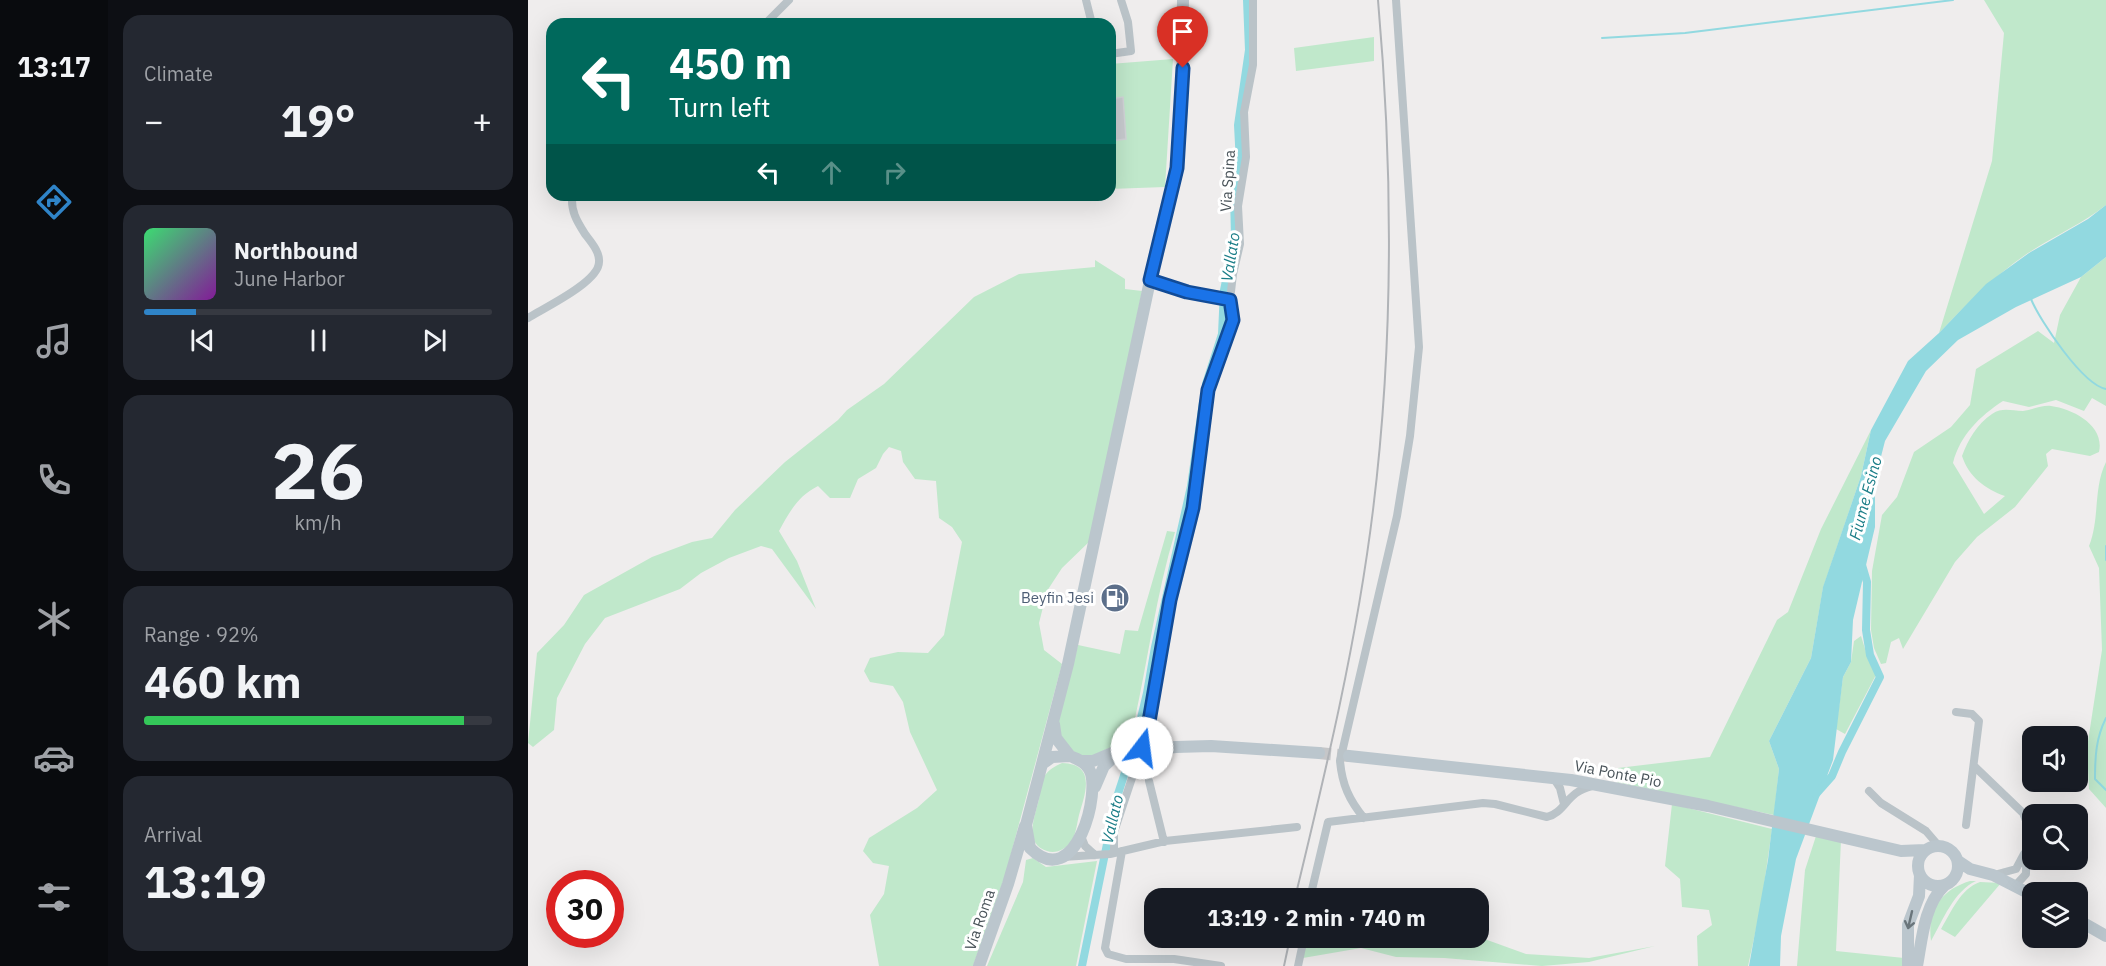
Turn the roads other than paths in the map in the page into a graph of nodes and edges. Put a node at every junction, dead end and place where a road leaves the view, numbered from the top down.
1 (789, 0) edge
2 (1086, 0) edge
3 (1121, 0) edge
4 (1183, 0) edge
5 (1252, 0) edge
6 (1396, 0) edge
7 (771, 18) edge
8 (1090, 18) edge
9 (1116, 53) edge
10 (572, 201) edge
11 (1150, 280) junction
12 (1226, 300) junction
13 (528, 318) edge
14 (1956, 712) dead end
15 (1054, 716) junction
16 (1131, 751) junction
17 (1319, 753) tunnel mouth
18 (1349, 756) tunnel mouth
19 (1076, 759) junction
20 (1042, 764) junction
21 (1974, 766) junction
22 (1553, 777) junction
23 (1571, 780) junction
24 (1149, 781) dead end
25 (1599, 786) junction
26 (1093, 791) junction
27 (1869, 791) dead end
28 (1574, 793) junction
29 (1564, 804) junction
30 (2022, 812) edge
31 (1364, 818) junction
32 (1026, 825) junction
33 (1966, 825) dead end
34 (1298, 827) dead end
35 (1081, 836) junction
36 (1164, 842) junction
37 (1878, 845) junction
38 (1930, 845) junction
39 (1034, 851) junction
40 (1115, 853) junction
41 (1097, 855) junction
42 (2022, 856) edge
43 (1064, 857) junction
44 (1958, 861) junction
45 (2026, 870) edge
46 (1919, 873) junction
47 (2026, 874) junction
48 (1992, 875) junction
49 (2028, 882) edge
50 (1008, 884) junction
51 (1948, 884) junction
52 (2015, 886) junction
53 (1312, 888) edge
54 (2022, 889) edge
55 (2088, 926) edge
56 (2106, 936) edge
57 (1302, 948) edge
58 (979, 966) edge
59 (1221, 966) edge
60 (1298, 966) edge
61 (1908, 966) edge
62 (1917, 966) edge

1 - 7 street
2 - 8 street
3 - 9 street
4 - 11 main road
5 - 12 street, Via Spina
6 - 31 street
10 - 13 street
11 - 12 street
11 - 15 main road
12 - 16 street, Via Spina
14 - 21 street
15 - 19 main road
15 - 20 main road
16 - 17 main road
16 - 19 main road
16 - 26 main road
16 - 40 street, Via Spina
18 - 22 main road, Via Ponte Pio
19 - 20 main road
19 - 26 main road
20 - 32 main road
21 - 30 street
21 - 33 street
22 - 23 main road, Via Ponte Pio
22 - 29 street
23 - 25 main road, Via Ponte Pio
23 - 28 street
23 - 29 street
24 - 36 street
25 - 28 street
25 - 37 main road, Via Ponte Pio
26 - 35 main road
27 - 38 street
28 - 29 street
29 - 31 street
31 - 53 street
32 - 39 main road
32 - 50 main road
34 - 36 street
35 - 41 street
35 - 43 main road
36 - 40 street
37 - 38 main road, Via Ponte Pio
37 - 46 main road, Via Ponte Pio
38 - 44 main road
38 - 46 main road
39 - 43 main road
39 - 50 main road
40 - 41 street
40 - 59 street, Via Spina
41 - 43 street
42 - 48 street
44 - 48 main road
44 - 51 main road
45 - 47 street
46 - 51 main road, Via Ponte Pio
46 -> 61 main road
47 - 49 street
47 - 52 street
48 - 51 main road
48 - 52 main road
50 - 58 main road, Via Roma
51 - 62 main road
52 - 54 main road
55 - 56 main road
57 - 60 street

